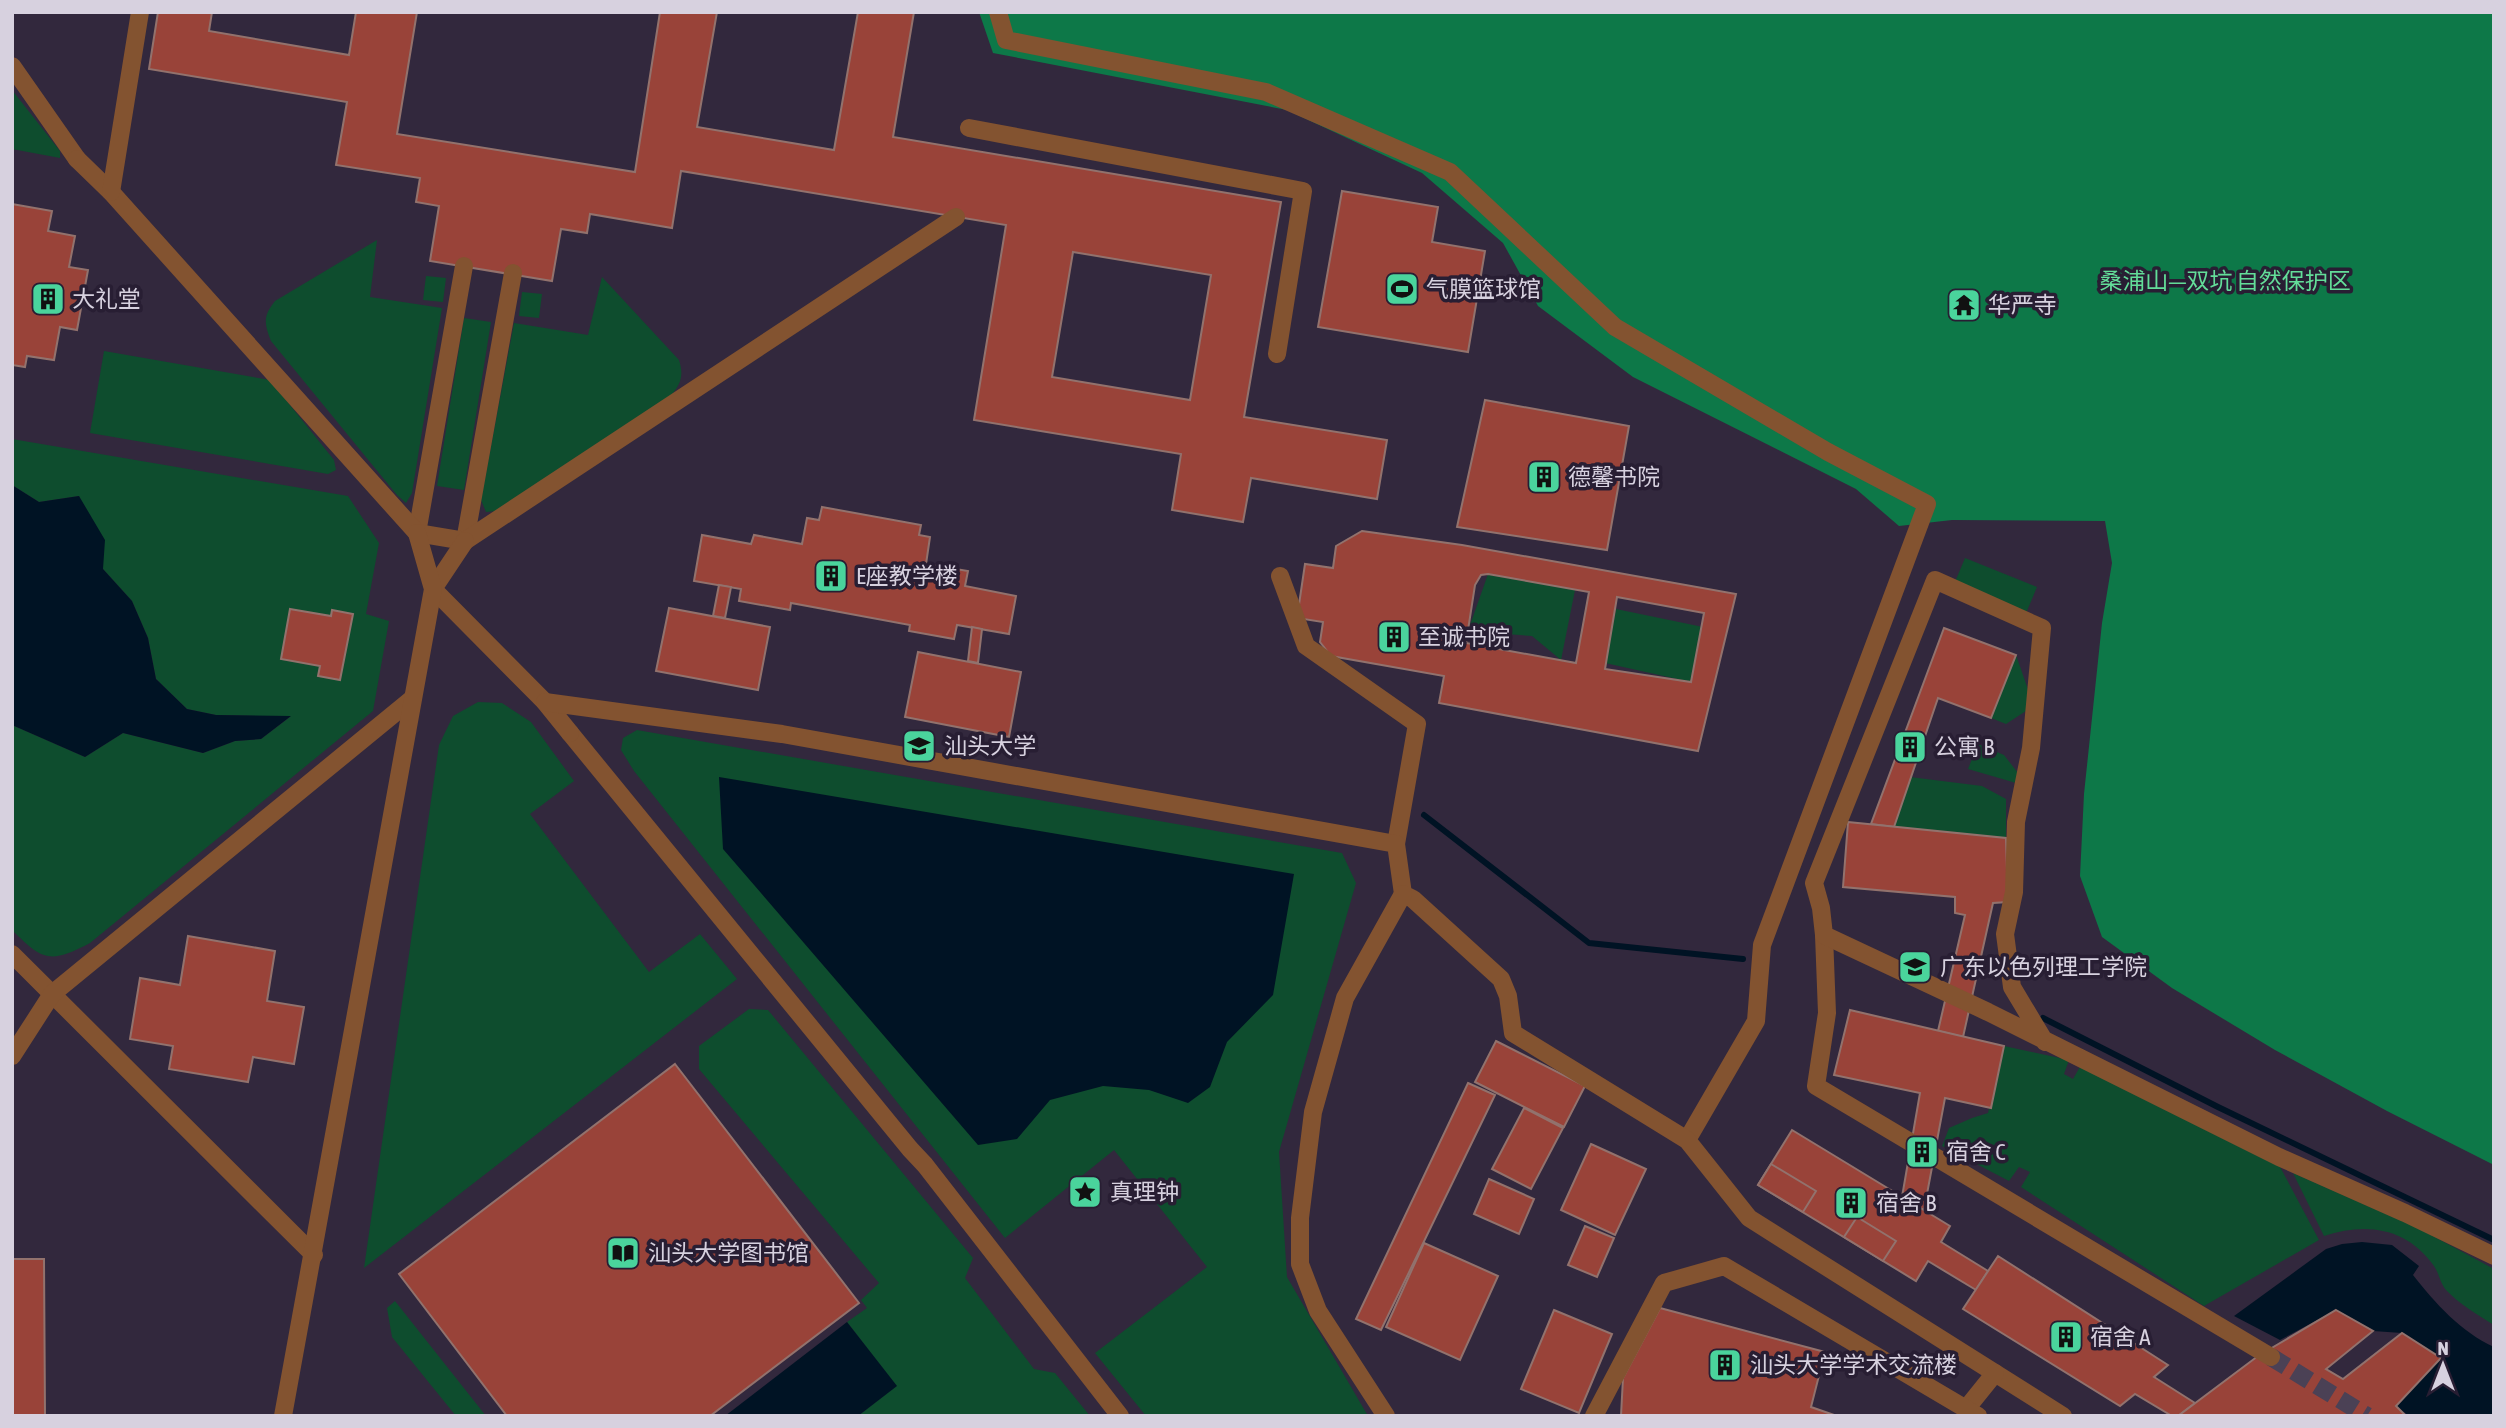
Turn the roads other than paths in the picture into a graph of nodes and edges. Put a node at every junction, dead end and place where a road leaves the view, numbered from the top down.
1 (141, 12) edge
2 (998, 12) edge
3 (12, 66) edge
4 (969, 128) dead end
5 (111, 192) junction
6 (956, 217) dead end
7 (464, 267) dead end
8 (513, 273) dead end
9 (1277, 354) dead end
10 (417, 533) junction
11 (465, 541) junction
12 (1280, 576) dead end
13 (433, 589) junction
14 (412, 699) junction
15 (545, 702) junction
16 (1396, 844) junction
17 (1404, 894) junction
18 (1824, 935) junction
19 (12, 954) edge
20 (52, 994) junction
21 (2045, 1042) junction
22 (12, 1056) edge
23 (1687, 1140) junction
24 (314, 1255) junction
25 (2494, 1256) edge
26 (2271, 1357) tunnel mouth
27 (1995, 1373) junction
28 (1972, 1412) edge
29 (283, 1416) edge
30 (1120, 1416) edge
31 (1386, 1416) edge
32 (1594, 1416) edge
33 (2063, 1416) edge

1 - 5 street
2 - 23 street
3 - 5 street
4 - 9 street
5 - 10 street
6 - 11 street
7 - 10 street
8 - 11 street
10 - 11 street
10 - 13 street
11 - 13 street
12 - 16 street
13 - 14 street
13 - 15 street
14 - 20 street
14 - 24 street
15 - 16 street
15 - 30 street
16 - 17 street
17 - 23 street
17 - 31 street
18 - 21 street
18 - 21 street
18 - 26 street
19 - 20 street
20 - 22 street
20 - 24 street
21 - 25 street
23 - 27 street
24 - 29 street
27 - 28 street
27 - 33 street
28 - 32 street

